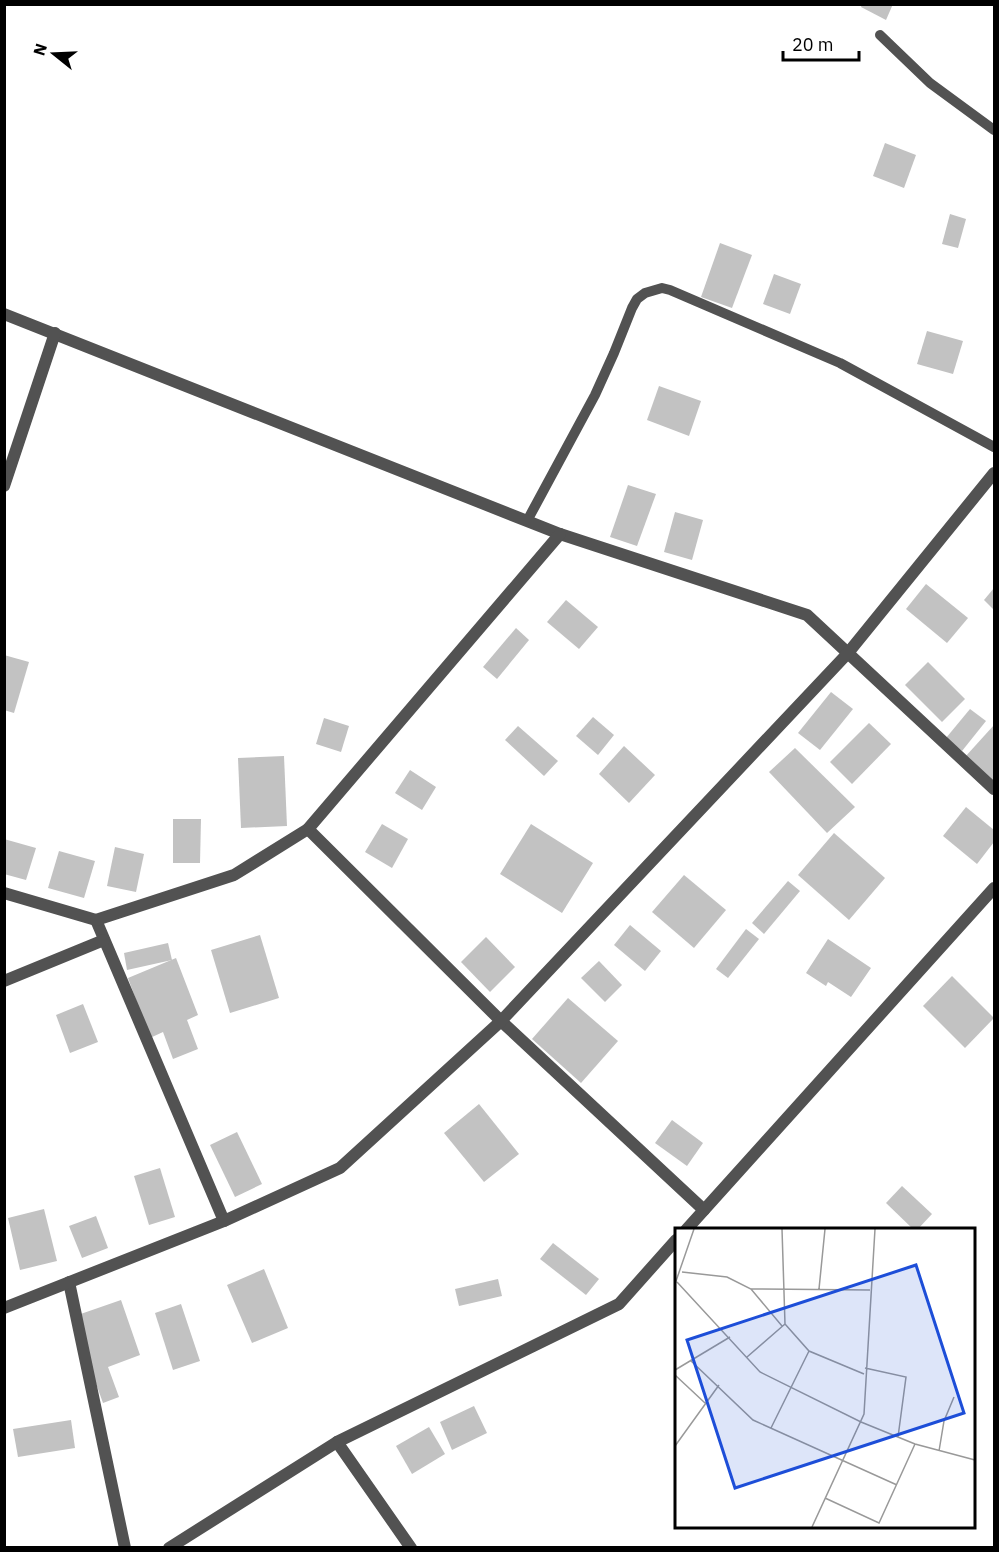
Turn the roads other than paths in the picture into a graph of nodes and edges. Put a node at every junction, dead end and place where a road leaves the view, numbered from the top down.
1 (880, 35) dead end
2 (994, 130) edge
3 (4, 314) edge
4 (55, 333) junction
5 (994, 447) edge
6 (994, 473) edge
7 (4, 486) edge
8 (527, 521) junction
9 (560, 534) junction
10 (849, 653) junction
11 (994, 789) edge
12 (308, 829) junction
13 (994, 888) edge
14 (4, 893) edge
15 (96, 920) junction
16 (104, 940) junction
17 (4, 981) edge
18 (501, 1021) junction
19 (704, 1210) junction
20 (224, 1221) junction
21 (688, 1228) edge
22 (675, 1241) edge
23 (69, 1282) junction
24 (4, 1308) edge
25 (337, 1442) junction
26 (125, 1548) edge
27 (169, 1548) edge
28 (411, 1548) edge

1 - 2 lane
3 - 4 street
4 - 7 street
4 - 8 street
5 - 8 lane
6 - 10 street
8 - 9 street
9 - 10 street
9 - 12 street
10 - 11 street
10 - 18 street
12 - 15 street
12 - 18 street
13 - 19 street
14 - 15 street
15 - 16 street
16 - 17 street
16 - 20 street
18 - 19 street
18 - 20 street
19 - 21 street
20 - 23 street
22 - 25 street
23 - 24 street
23 - 26 street
25 - 27 street
25 - 28 street

